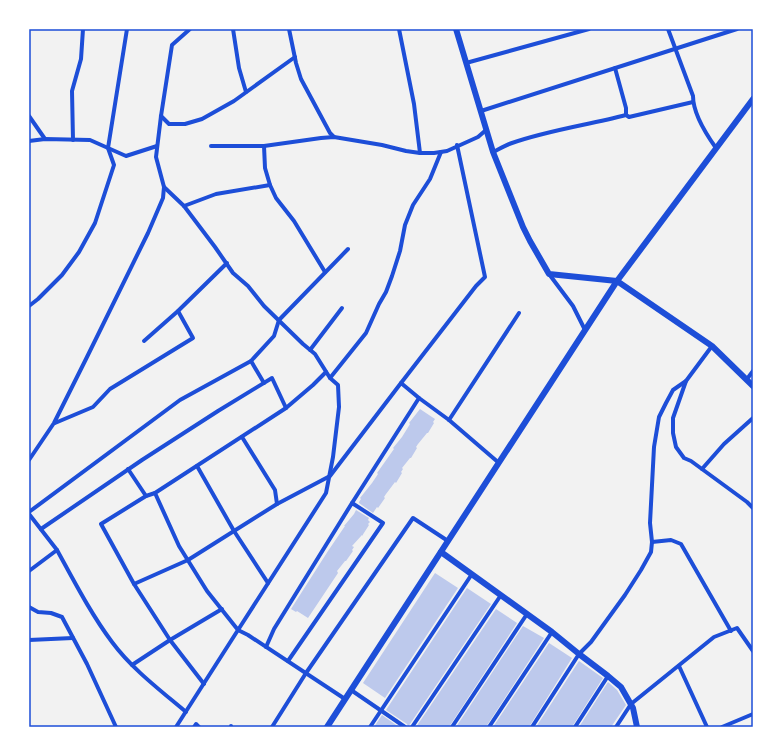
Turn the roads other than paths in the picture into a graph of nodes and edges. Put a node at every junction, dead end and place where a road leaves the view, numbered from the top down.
1 (83, 29) edge
2 (127, 29) edge
3 (190, 29) edge
4 (232, 29) edge
5 (289, 29) edge
6 (398, 29) edge
7 (456, 29) edge
8 (589, 29) edge
9 (668, 29) edge
10 (737, 29) edge
11 (676, 49) junction
12 (295, 57) junction
13 (466, 64) junction
14 (615, 68) junction
15 (246, 92) junction
16 (753, 99) edge
17 (693, 102) junction
18 (481, 111) junction
19 (626, 115) junction
20 (29, 116) edge
21 (161, 116) junction
22 (486, 130) junction
23 (334, 137) junction
24 (45, 138) junction
25 (73, 140) junction
26 (29, 141) edge
27 (457, 145) junction
28 (157, 146) junction
29 (211, 146) dead end
30 (264, 146) junction
31 (108, 148) junction
32 (716, 148) junction
33 (441, 152) junction
34 (493, 152) junction
35 (420, 153) junction
36 (270, 185) junction
37 (164, 187) junction
38 (184, 206) junction
39 (348, 249) dead end
40 (227, 263) junction
41 (325, 272) junction
42 (549, 274) junction
43 (617, 281) junction
44 (29, 306) edge
45 (342, 308) dead end
46 (178, 311) junction
47 (519, 313) dead end
48 (279, 320) junction
49 (585, 330) junction
50 (144, 340) dead end
51 (712, 346) junction
52 (310, 350) junction
53 (251, 361) junction
54 (753, 371) edge
55 (326, 372) junction
56 (330, 378) junction
57 (747, 379) junction
58 (686, 381) junction
59 (264, 383) junction
60 (401, 383) junction
61 (753, 386) edge
62 (419, 398) junction
63 (286, 408) junction
64 (753, 418) edge
65 (449, 420) junction
66 (54, 423) junction
67 (242, 437) junction
68 (29, 460) edge
69 (499, 463) junction
70 (197, 466) junction
71 (128, 469) junction
72 (702, 469) junction
73 (330, 476) junction
74 (155, 492) junction
75 (146, 496) junction
76 (352, 503) junction
77 (277, 504) junction
78 (753, 508) edge
79 (29, 513) edge
80 (41, 529) junction
81 (234, 531) junction
82 (448, 541) junction
83 (652, 542) junction
84 (57, 550) junction
85 (441, 552) junction
86 (188, 560) junction
87 (29, 571) edge
88 (472, 574) junction
89 (268, 583) junction
90 (134, 584) junction
91 (501, 595) junction
92 (29, 607) edge
93 (222, 609) junction
94 (527, 614) junction
95 (238, 630) junction
96 (731, 631) junction
97 (552, 632) junction
98 (73, 638) junction
99 (29, 640) edge
100 (170, 640) junction
101 (266, 647) junction
102 (753, 651) edge
103 (579, 654) junction
104 (288, 661) junction
105 (132, 664) junction
106 (679, 666) junction
107 (306, 674) junction
108 (608, 676) junction
109 (204, 684) junction
110 (351, 690) junction
111 (345, 699) junction
112 (631, 704) junction
113 (381, 710) junction
114 (186, 712) junction
115 (753, 714) edge
116 (116, 727) edge
117 (176, 727) edge
118 (194, 727) edge
119 (200, 727) edge
120 (272, 727) edge
121 (327, 727) edge
122 (370, 727) edge
123 (405, 727) edge
124 (412, 727) edge
125 (452, 727) edge
126 (489, 727) edge
127 (532, 727) edge
128 (575, 727) edge
129 (616, 727) edge
130 (637, 727) edge
131 (707, 727) edge
132 (722, 727) edge

1 - 25 street
2 - 31 street
3 - 21 street
4 - 15 street
5 - 12 street
6 - 35 street
7 - 13 street
8 - 13 street
9 - 11 street
10 - 11 street
11 - 14 street
11 - 17 street
12 - 15 street
12 - 23 street
13 - 18 street
14 - 18 street
14 - 19 street
15 - 21 street
16 - 32 street
17 - 19 street
17 - 32 street
18 - 22 street
19 - 34 street
20 - 24 street
21 - 28 street
22 - 27 street
22 - 34 street
23 - 30 street
23 - 35 street
24 - 25 street
24 - 26 street
25 - 31 street
27 - 33 street
27 - 60 street
28 - 31 street
28 - 37 street
29 - 30 street
30 - 36 street
31 - 44 street
32 - 43 street
33 - 35 street
33 - 56 street
34 - 42 street
36 - 38 street
36 - 41 street
37 - 38 street
37 - 66 street
38 - 40 street
39 - 41 street
40 - 46 street
40 - 48 street
41 - 48 street
42 - 43 street
42 - 49 street
43 - 49 street
43 - 51 street
45 - 52 street
46 - 50 street
46 - 66 street
47 - 65 street
48 - 52 street
48 - 53 street
49 - 69 street
51 - 57 street
51 - 58 street
52 - 55 street
53 - 59 street
53 - 79 street
54 - 57 street
55 - 56 street
55 - 63 street
56 - 73 street
57 - 61 street
58 - 72 street
58 - 83 street
59 - 63 street
59 - 71 street
60 - 62 street
60 - 73 street
62 - 65 street
62 - 76 street
63 - 67 street
64 - 72 street
65 - 69 street
66 - 68 street
67 - 70 street
67 - 77 street
69 - 82 street
70 - 74 street
70 - 81 street
71 - 75 street
71 - 80 street
72 - 78 street
73 - 77 street
73 - 89 street
74 - 75 street
74 - 86 street
75 - 90 street
76 - 101 street
76 - 104 street
77 - 81 street
79 - 80 street
80 - 84 street
81 - 86 street
81 - 89 street
82 - 85 street
82 - 107 street
83 - 96 street
83 - 103 street
84 - 87 street
84 - 105 street
85 - 88 street
85 - 110 street
86 - 90 street
86 - 93 street
88 - 91 street
88 - 113 street
89 - 95 street
90 - 100 street
91 - 94 street
91 - 124 street
92 - 98 street
93 - 95 street
93 - 100 street
94 - 97 street
94 - 125 street
95 - 101 street
95 - 109 street
96 - 102 street
96 - 106 street
97 - 103 street
97 - 126 street
98 - 99 street
98 - 116 street
100 - 105 street
100 - 109 street
101 - 104 street
103 - 108 street
103 - 127 street
104 - 107 street
105 - 114 street
106 - 112 street
106 - 131 street
107 - 111 street
107 - 120 street
108 - 112 street
108 - 128 street
109 - 114 street
110 - 111 street
110 - 113 street
111 - 121 street
112 - 129 street
112 - 130 street
113 - 122 street
113 - 123 street
114 - 117 street
115 - 132 street
118 - 119 street

